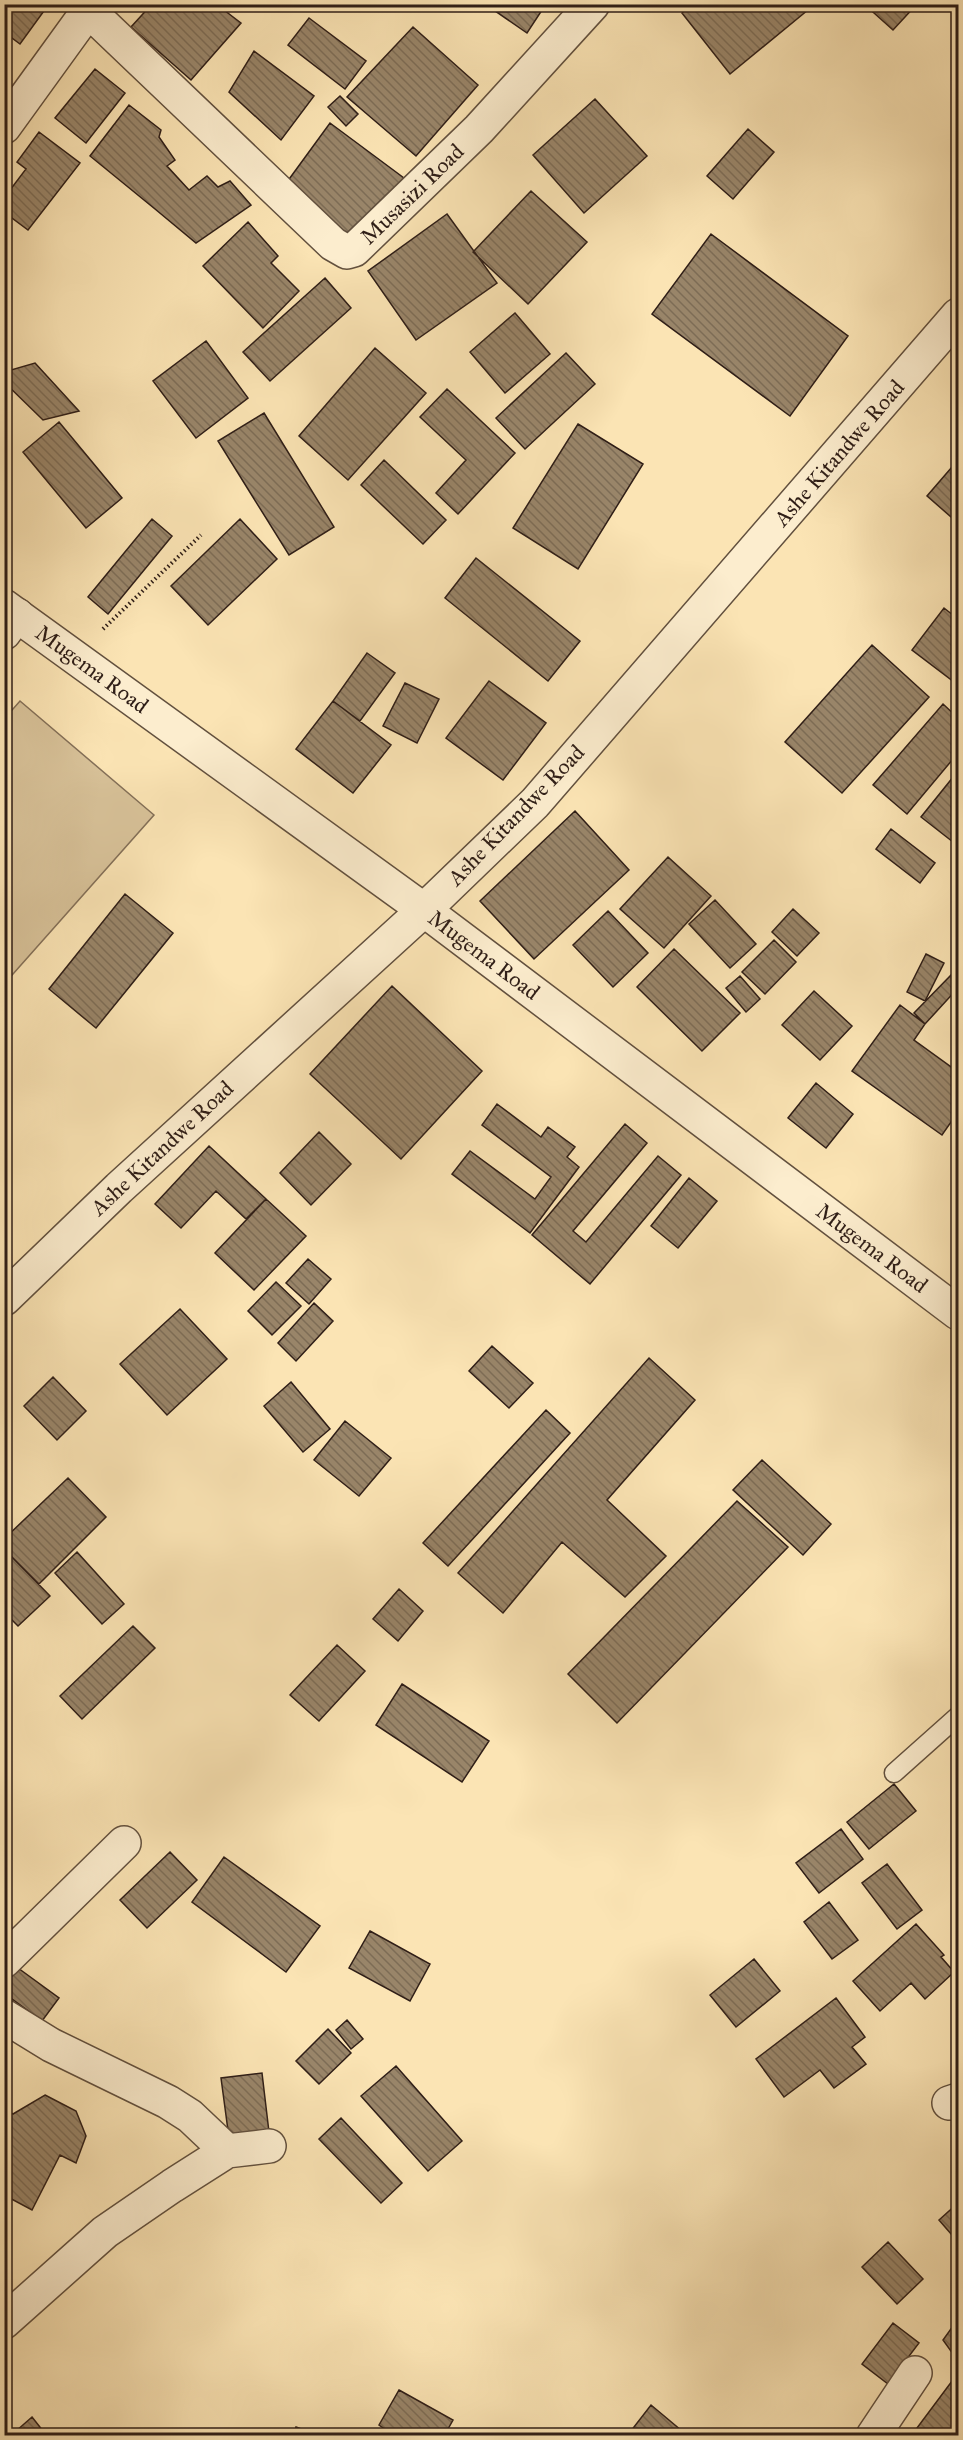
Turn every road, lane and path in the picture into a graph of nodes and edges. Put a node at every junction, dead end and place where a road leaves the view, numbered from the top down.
1 (592, 4) edge
2 (91, 8) edge
3 (4, 127) edge
4 (958, 315) edge
5 (201, 535) dead end
6 (9, 618) edge
7 (74, 657) junction
8 (424, 910) junction
9 (4, 1299) edge
10 (958, 1313) edge
11 (958, 1716) edge
12 (894, 1773) dead end
13 (124, 1843) dead end
14 (4, 1961) edge
15 (4, 2016) edge
16 (269, 2146) dead end
17 (227, 2151) junction
18 (4, 2322) edge
19 (915, 2373) dead end
20 (873, 2436) edge

1 - 2 street, Musasizi Road
2 - 3 street
4 - 8 street, Ashe Kitandwe Road
5 - 7 path
6 - 7 street, Mugema Road
7 - 8 street, Mugema Road
8 - 9 street, Ashe Kitandwe Road
8 - 10 street, Mugema Road
11 - 12 lane
13 - 14 street
15 - 17 street
16 - 17 street
17 - 18 street
19 - 20 street

